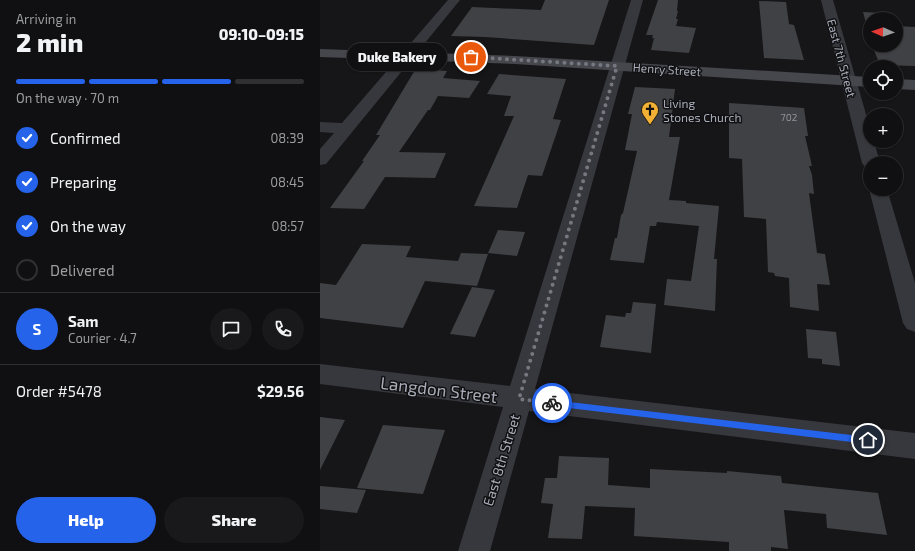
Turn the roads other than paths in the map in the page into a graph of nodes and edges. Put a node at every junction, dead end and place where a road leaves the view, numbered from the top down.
1 (454, 0) edge
2 (637, 0) edge
3 (827, 0) edge
4 (320, 53) edge
5 (408, 55) junction
6 (617, 66) junction
7 (848, 81) junction
8 (863, 82) edge
9 (903, 84) edge
10 (915, 85) edge
11 (320, 127) edge
12 (347, 128) junction
13 (869, 156) edge
14 (320, 160) edge
15 (880, 196) edge
16 (915, 323) edge
17 (320, 374) edge
18 (519, 399) junction
19 (915, 446) edge
20 (474, 551) edge

1 - 5 street
2 - 6 street, East 8th Street
3 - 7 street, East 7th Street
4 - 5 street, Henry Street
5 - 6 street, Henry Street
5 - 12 street
6 - 7 street, Henry Street
6 - 18 street, East 8th Street
7 - 8 street, Henry Street
7 - 13 street, East 7th Street
9 - 10 street
11 - 12 street
12 - 14 street
15 - 16 street
17 - 18 street, Langdon Street
18 - 19 street, Langdon Street
18 - 20 street, East 8th Street

